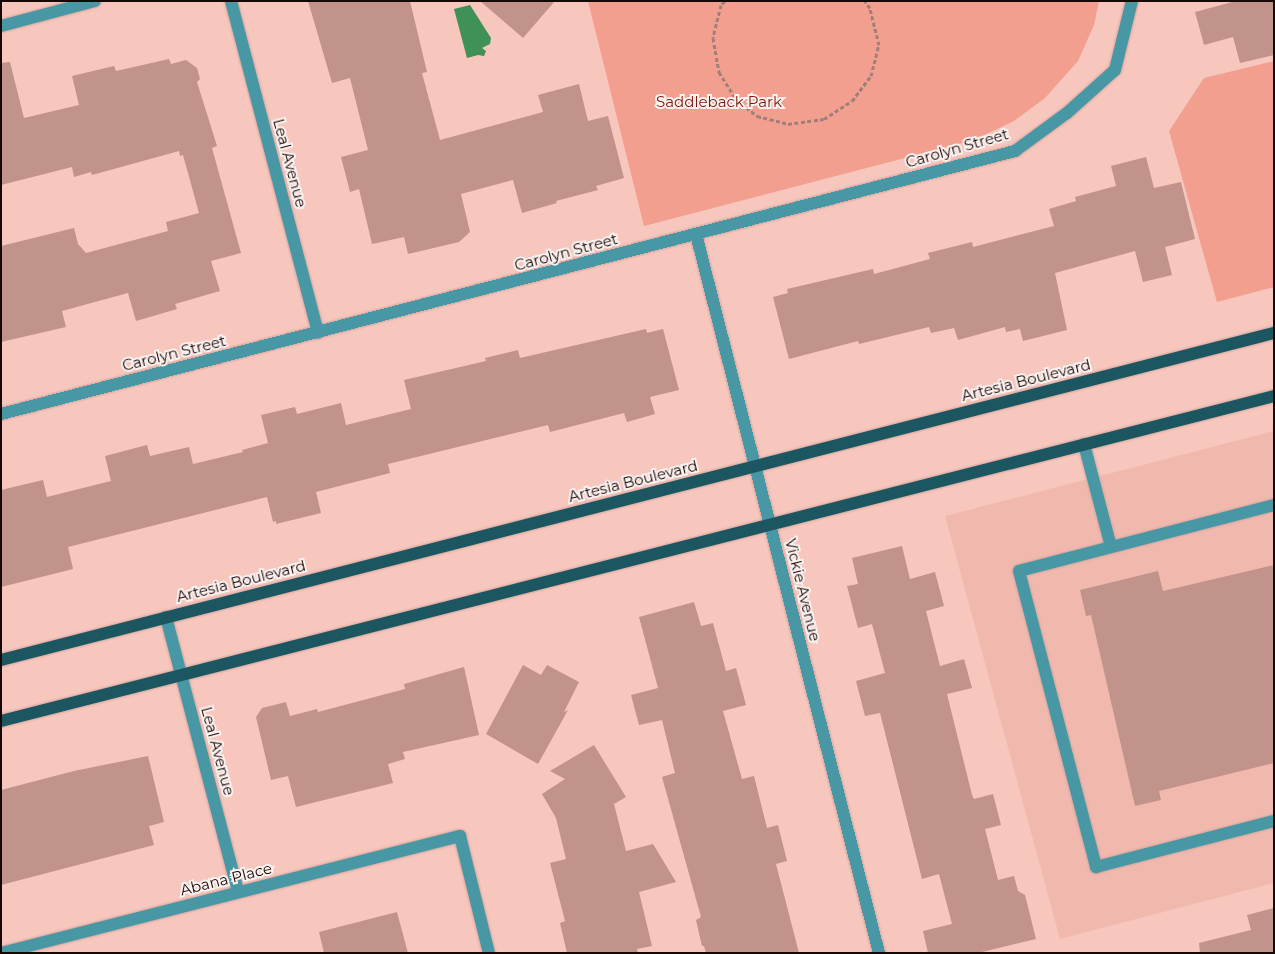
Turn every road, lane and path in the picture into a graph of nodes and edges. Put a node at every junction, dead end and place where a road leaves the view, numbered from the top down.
1 (95, 1) edge
2 (231, 1) edge
3 (725, 1) edge
4 (865, 1) edge
5 (1132, 1) edge
6 (1, 26) edge
7 (696, 234) junction
8 (318, 333) junction
9 (1274, 333) edge
10 (1274, 396) edge
11 (1, 414) edge
12 (1084, 444) junction
13 (755, 466) junction
14 (1274, 505) edge
15 (770, 524) junction
16 (1111, 547) junction
17 (166, 617) junction
18 (1, 660) edge
19 (181, 675) junction
20 (1, 721) edge
21 (1274, 821) edge
22 (238, 892) junction
23 (1, 953) edge
24 (489, 953) edge
25 (879, 953) edge

1 - 6 street
2 - 8 street, Leal Avenue
3 - 4 path
5 - 7 street, Carolyn Street
7 - 8 street, Carolyn Street
7 - 13 street, Vickie Avenue
8 - 11 street, Carolyn Street
9 - 13 main road, Artesia Boulevard
10 - 12 main road
12 - 15 main road
12 - 16 street
13 - 15 street, Vickie Avenue
13 - 17 main road, Artesia Boulevard
14 - 16 street
15 - 19 main road
15 - 25 street, Vickie Avenue
16 - 21 street
17 - 18 main road, Artesia Boulevard
17 - 19 street, Leal Avenue
19 - 20 main road
19 - 22 street, Leal Avenue
22 - 23 street, Abana Place
22 - 24 street, Abana Place

